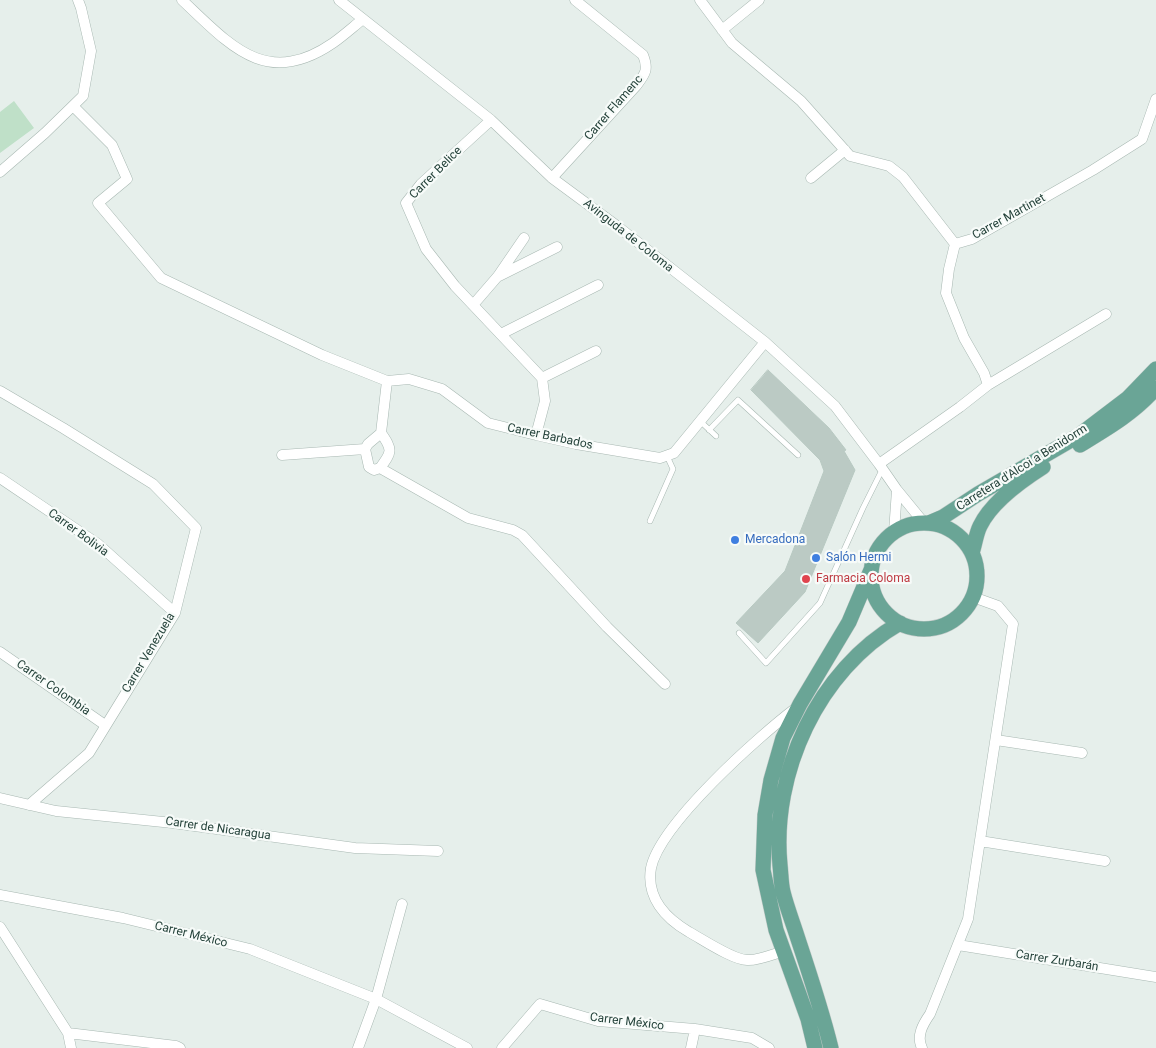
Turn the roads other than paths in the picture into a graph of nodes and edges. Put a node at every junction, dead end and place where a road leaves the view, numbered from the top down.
1 (78, 0) edge
2 (182, 0) edge
3 (340, 0) edge
4 (575, 0) edge
5 (700, 0) edge
6 (759, 0) edge
7 (363, 19) junction
8 (722, 30) junction
9 (1156, 99) edge
10 (73, 106) junction
11 (491, 120) junction
12 (845, 150) junction
13 (0, 172) edge
14 (552, 178) junction
15 (811, 178) dead end
16 (524, 238) dead end
17 (955, 244) junction
18 (557, 247) dead end
19 (498, 276) junction
20 (598, 285) dead end
21 (473, 306) junction
22 (1106, 314) dead end
23 (501, 334) junction
24 (764, 342) junction
25 (596, 351) dead end
26 (1156, 369) edge
27 (542, 378) junction
28 (386, 381) junction
29 (988, 385) junction
30 (1156, 388) edge
31 (0, 391) edge
32 (700, 421) junction
33 (710, 430) junction
34 (381, 433) junction
35 (536, 435) junction
36 (716, 436) dead end
37 (365, 449) junction
38 (282, 455) dead end
39 (798, 455) dead end
40 (668, 456) junction
41 (881, 467) junction
42 (380, 468) junction
43 (0, 478) edge
44 (896, 490) junction
45 (650, 521) dead end
46 (927, 523) junction
47 (894, 532) junction
48 (972, 553) junction
49 (871, 570) junction
50 (973, 598) junction
51 (175, 613) junction
52 (900, 623) junction
53 (739, 633) dead end
54 (0, 652) edge
55 (664, 684) dead end
56 (800, 704) junction
57 (105, 725) junction
58 (996, 740) junction
59 (1082, 753) dead end
60 (0, 798) edge
61 (29, 805) junction
62 (980, 841) junction
63 (438, 851) dead end
64 (1106, 861) dead end
65 (0, 895) edge
66 (402, 904) dead end
67 (0, 927) edge
68 (958, 945) junction
69 (784, 952) junction
70 (1156, 977) edge
71 (376, 999) junction
72 (695, 1029) junction
73 (68, 1033) junction
74 (71, 1048) edge
75 (180, 1048) edge
76 (358, 1048) edge
77 (467, 1048) edge
78 (502, 1048) edge
79 (691, 1048) edge
80 (769, 1048) edge
81 (815, 1048) edge
82 (831, 1048) edge
83 (922, 1048) edge

1 - 10 street
2 - 7 street
3 - 7 street, Avinguda de Coloma
4 - 14 street, Carrer Flamenc
5 - 8 street
6 - 8 street
7 - 11 street, Avinguda de Coloma
8 - 12 street
9 - 17 street, Carrer Martinet
10 - 13 street
10 - 28 street
11 - 14 street, Avinguda de Coloma
11 - 21 street, Carrer Belice
12 - 15 street
12 - 17 street
14 - 24 street, Avinguda de Coloma
16 - 19 street
17 - 29 street
18 - 19 street
19 - 21 street
20 - 23 street
21 - 23 street, Carrer Belice
22 - 29 street
23 - 27 street, Carrer Belice
24 - 32 street
24 - 41 street, Avinguda de Coloma
25 - 27 street
26 - 46 main road, Carretera d'Alcoi a Benidorm
27 - 35 street
28 - 34 street
28 - 35 street, Carrer Barbados
29 - 41 street
30 - 48 main road, Carretera d'Alcoi a Benidorm
31 - 51 street, Carrer Venezuela
32 - 33 lane
32 - 40 street
33 - 36 lane
33 - 39 lane
34 - 37 street
34 - 42 street
35 - 40 street, Carrer Barbados
37 - 38 street
37 - 42 street
40 - 45 lane
41 - 44 street, Avinguda de Coloma
41 - 53 lane
42 - 55 street
43 - 51 street, Carrer Bolivia
44 - 46 street, Avinguda de Coloma
44 - 47 street
46 - 47 main road
46 - 48 main road
47 - 49 main road
48 - 50 main road
49 - 52 main road
49 - 56 main road
50 - 52 main road
50 - 58 street
51 - 57 street, Carrer Venezuela
52 - 82 main road
54 - 57 street, Carrer Colombia
56 - 69 main road
56 - 69 street
57 - 61 street, Carrer Venezuela
58 - 59 street
58 - 62 street
60 - 61 street, Carrer de Nicaragua
61 - 63 street, Carrer de Nicaragua
62 - 64 street
62 - 68 street
65 - 71 street, Carrer México
66 - 71 street
67 - 73 street
68 - 70 street, Carrer Zurbarán
68 - 83 street
69 - 81 main road
71 - 76 street
71 - 77 street, Carrer México
72 - 78 street, Carrer México
72 - 79 street
72 - 80 street, Carrer México
73 - 74 street
73 - 75 street

